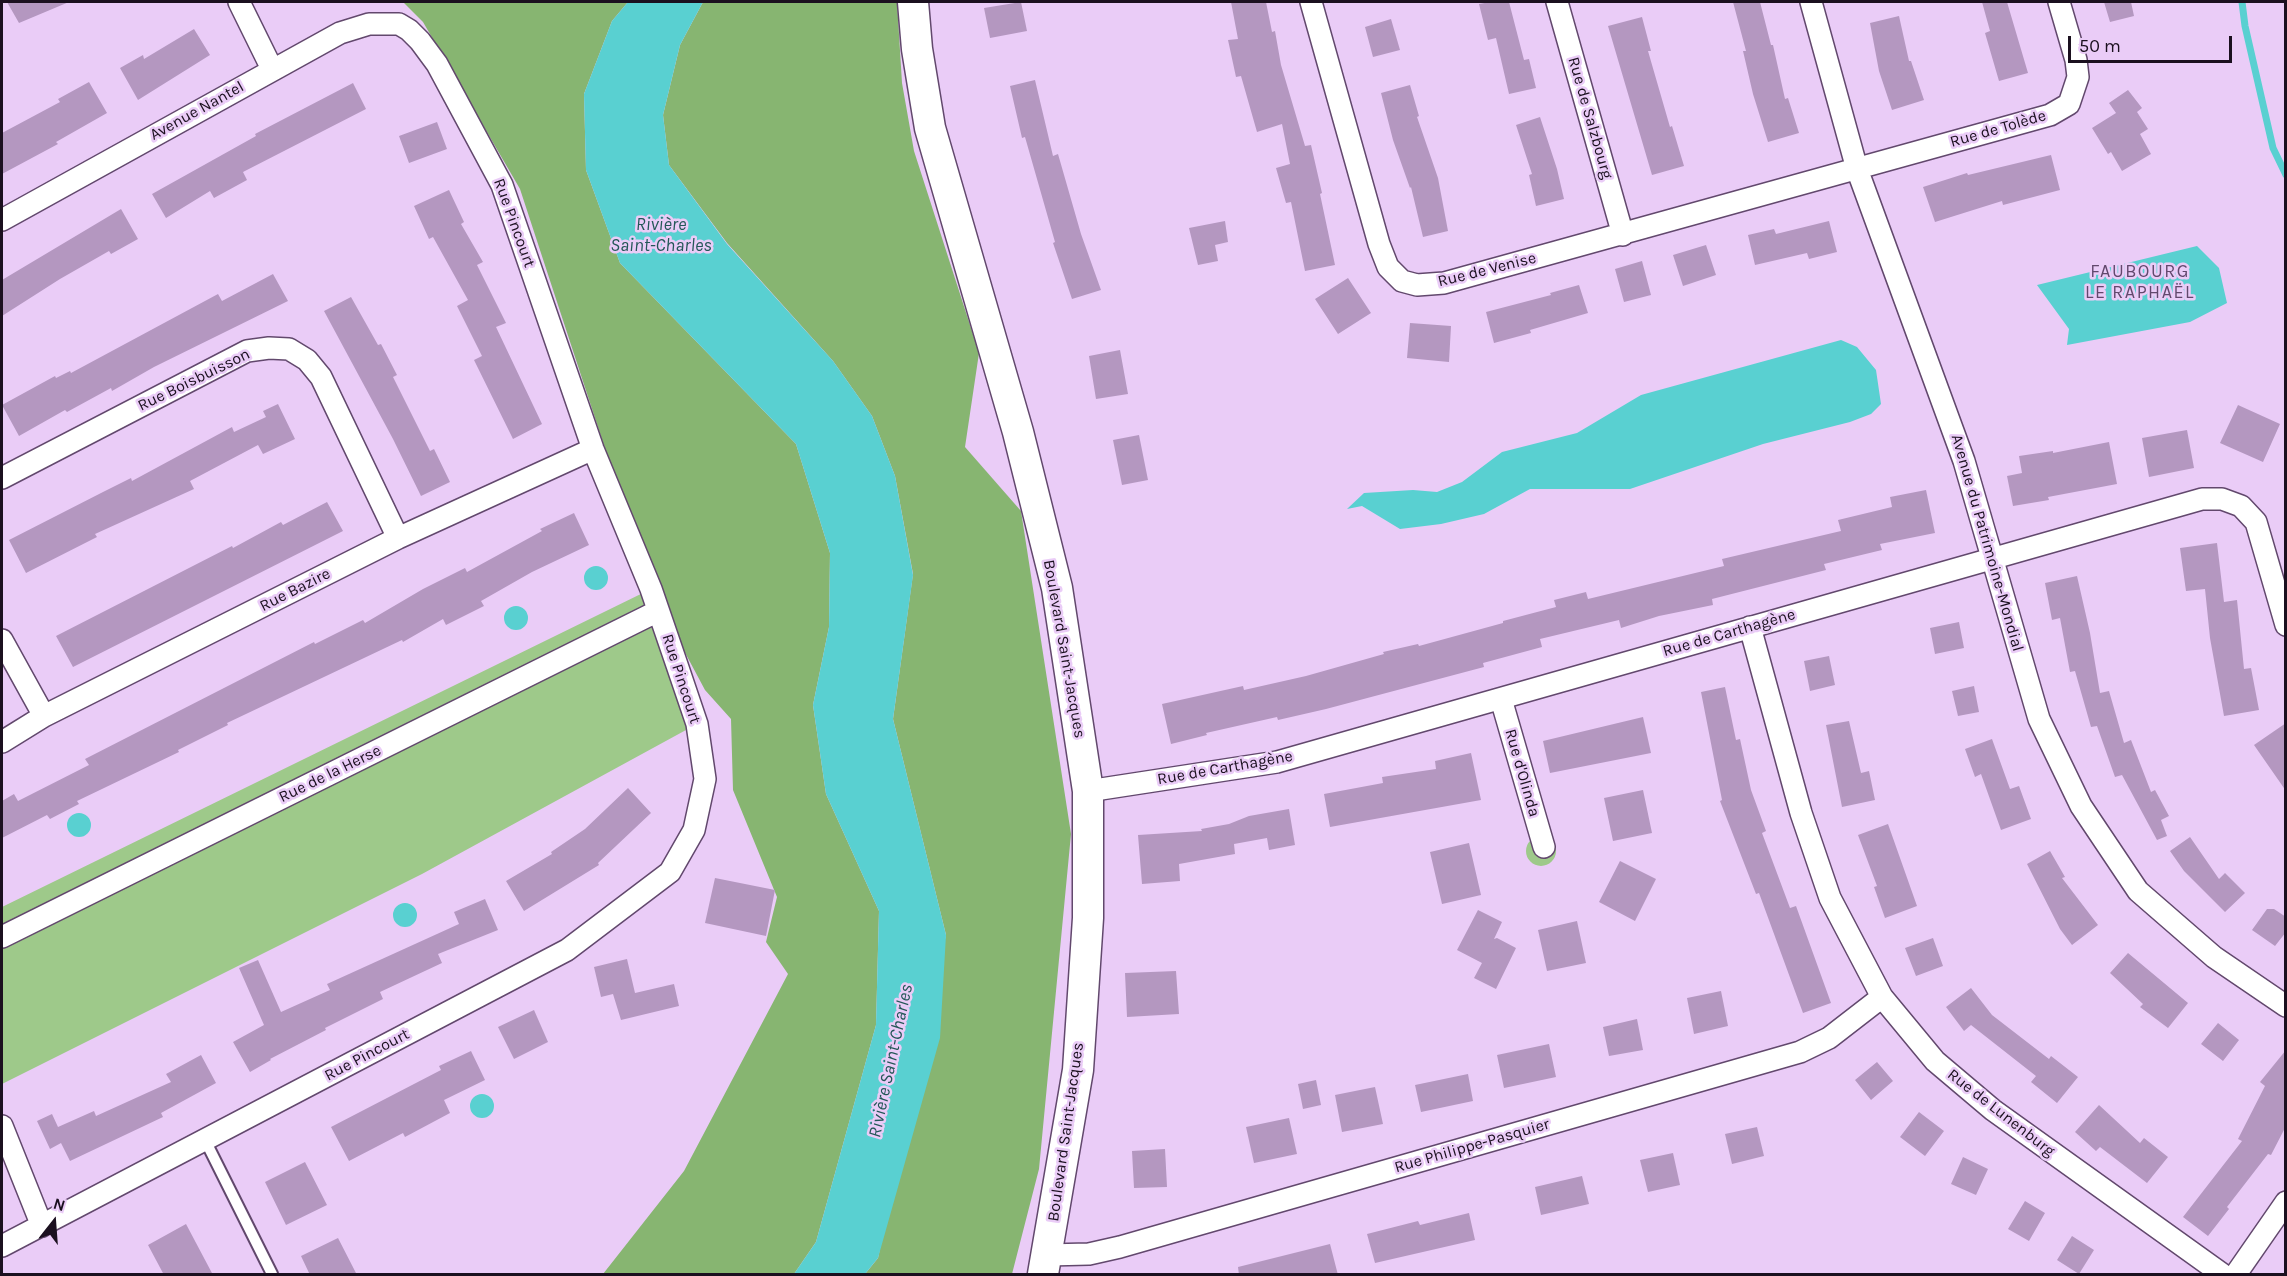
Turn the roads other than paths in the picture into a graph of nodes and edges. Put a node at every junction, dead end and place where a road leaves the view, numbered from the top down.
1 (239, 2) edge
2 (913, 2) edge
3 (1311, 2) edge
4 (1557, 2) edge
5 (1811, 2) edge
6 (2060, 2) edge
7 (399, 24) joint
8 (272, 69) junction
9 (1857, 169) junction
10 (2, 220) edge
11 (1623, 235) junction
12 (593, 449) junction
13 (2, 478) edge
14 (398, 538) junction
15 (1991, 558) junction
16 (658, 611) junction
17 (2286, 625) edge
18 (1750, 627) junction
19 (2, 640) edge
20 (1501, 699) junction
21 (44, 716) junction
22 (2, 742) edge
23 (1089, 791) junction
24 (1544, 847) dead end
25 (2, 937) edge
26 (1882, 997) junction
27 (2286, 1006) edge
28 (2, 1126) edge
29 (205, 1140) junction
30 (2286, 1202) edge
31 (42, 1226) junction
32 (2, 1246) edge
33 (1045, 1265) edge
34 (272, 1275) edge
35 (2222, 1275) edge
36 (2236, 1275) edge

1 - 8 street
2 - 23 street, Boulevard Saint-Jacques
3 - 11 street, Rue de Venise
4 - 11 street, Rue de Salzbourg
5 - 9 street, Avenue du Patrimoine-Mondial
6 - 9 street, Rue de Tolède
7 - 8 street, Avenue Nantel
7 - 12 street, Rue Pincourt
8 - 10 street, Avenue Nantel
9 - 11 street, Rue de Venise
9 - 15 street, Avenue du Patrimoine-Mondial
12 - 14 street, Rue Bazire
12 - 16 street, Rue Pincourt
13 - 14 street, Rue Boisbuisson
14 - 21 street, Rue Bazire
15 - 17 street, Rue de Carthagène
15 - 18 street, Rue de Carthagène
15 - 27 street, Avenue du Patrimoine-Mondial
16 - 25 street, Rue de la Herse
16 - 29 street, Rue Pincourt
18 - 20 street, Rue de Carthagène
18 - 26 street, Rue de Lunenburg
19 - 21 street
20 - 23 street, Rue de Carthagène
20 - 24 street, Rue d'Olinda
21 - 22 street, Rue Bazire
23 - 33 street, Boulevard Saint-Jacques
26 - 33 street, Rue Philippe-Pasquier
26 - 35 street, Rue de Lunenburg
28 - 31 street
29 - 31 street, Rue Pincourt
29 - 34 lane
30 - 36 street
31 - 32 street, Rue Pincourt

